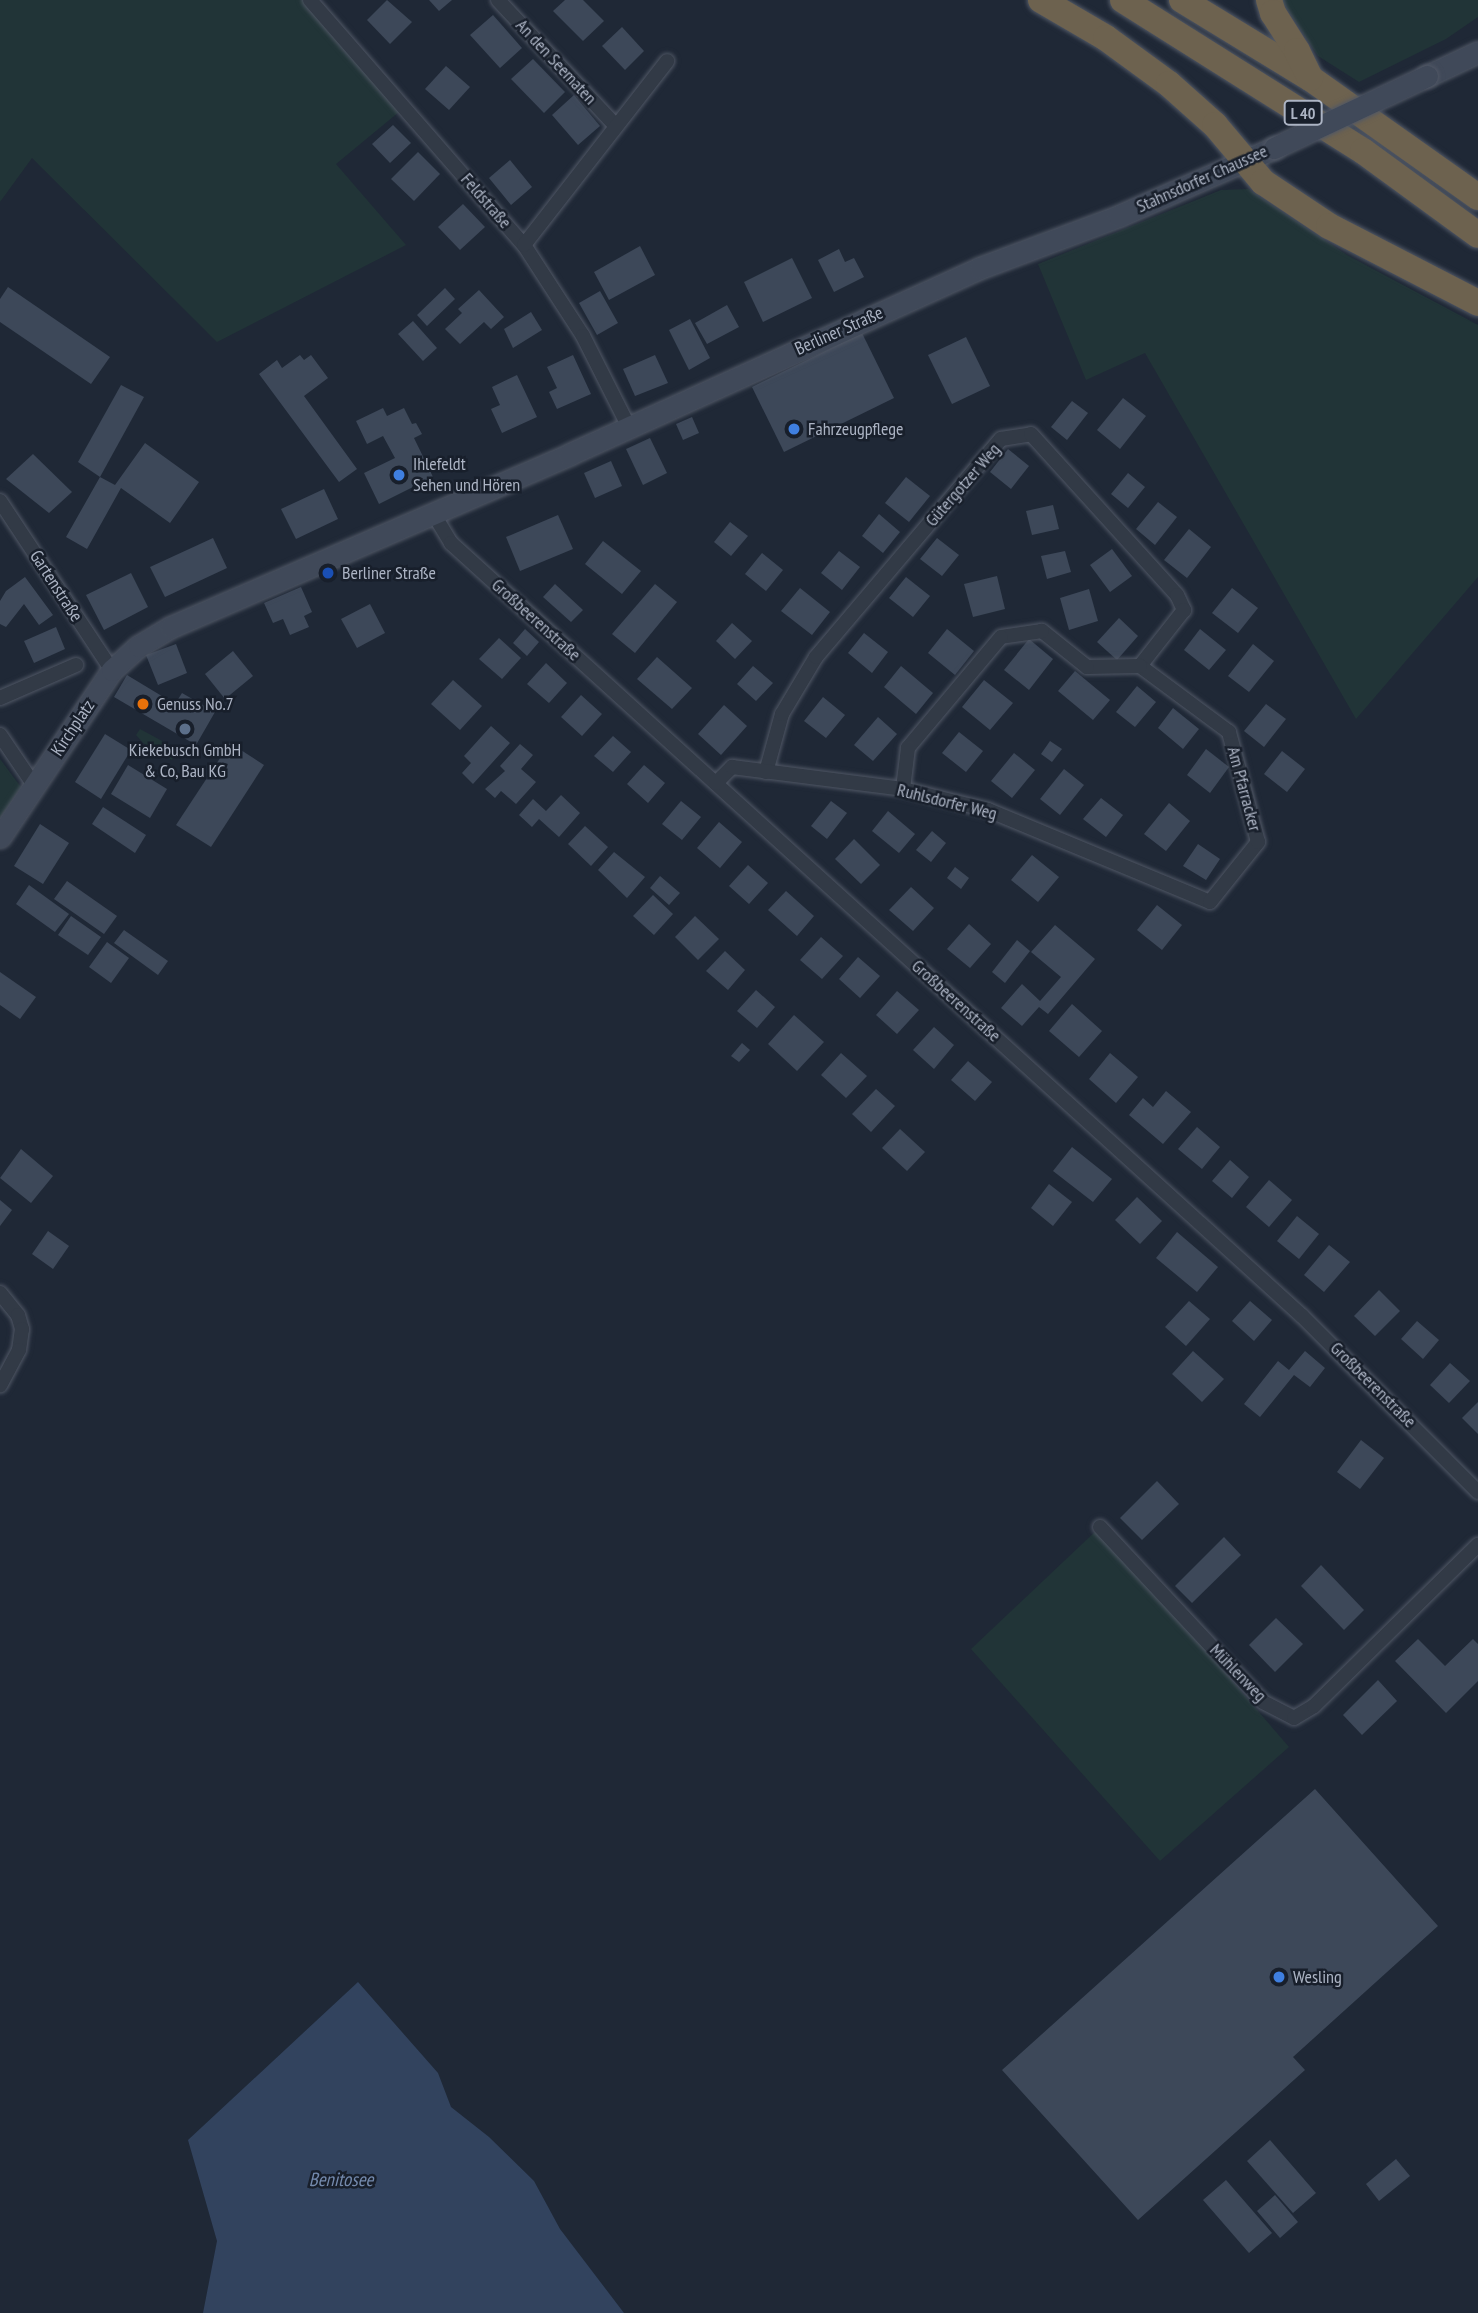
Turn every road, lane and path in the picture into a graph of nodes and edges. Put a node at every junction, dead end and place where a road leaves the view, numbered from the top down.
1 (310, 0) edge
2 (498, 0) edge
3 (1041, 0) edge
4 (1123, 0) edge
5 (1182, 0) edge
6 (1269, 0) edge
7 (1478, 52) edge
8 (667, 61) dead end
9 (1310, 78) junction
10 (615, 125) junction
11 (1243, 159) junction
12 (1478, 197) edge
13 (1478, 234) edge
14 (524, 245) junction
15 (1037, 245) joint
16 (1478, 303) edge
17 (629, 427) junction
18 (0, 501) edge
19 (433, 513) junction
20 (76, 665) dead end
21 (1140, 666) junction
22 (112, 670) junction
23 (0, 698) edge
24 (0, 735) edge
25 (766, 772) junction
26 (716, 783) junction
27 (34, 785) junction
28 (903, 789) junction
29 (0, 837) edge
30 (1210, 902) joint
31 (0, 1293) edge
32 (0, 1385) edge
33 (1478, 1492) edge
34 (1100, 1527) dead end
35 (1478, 1545) edge

1 - 14 street, Feldstraße
2 - 10 street, An den Seematen
3 - 11 highway
4 - 13 highway, L 40
5 - 9 highway, L 40
6 - 9 highway
7 - 11 main road, Stahnsdorfer Chaussee, bridge
8 - 10 street
9 - 12 highway, L 40
10 - 14 street
11 - 15 main road, Stahnsdorfer Chaussee
11 - 16 highway
14 - 17 street, Feldstraße
15 - 17 main road, Berliner Straße
17 - 19 main road, Berliner Straße
18 - 22 street, Gartenstraße
19 - 22 main road, Berliner Straße
19 - 26 street, Großbeerenstraße
20 - 23 street
21 - 25 street, Gütergotzer Weg
21 - 28 street
21 - 30 street, Am Pfarracker
22 - 27 main road, Kirchplatz
24 - 27 street
25 - 26 street, Ruhlsdorfer Weg
25 - 28 street, Ruhlsdorfer Weg
26 - 33 street, Großbeerenstraße
27 - 29 main road, Kirchplatz
28 - 30 street, Ruhlsdorfer Weg
31 - 32 street
34 - 35 street, Mühlenweg

